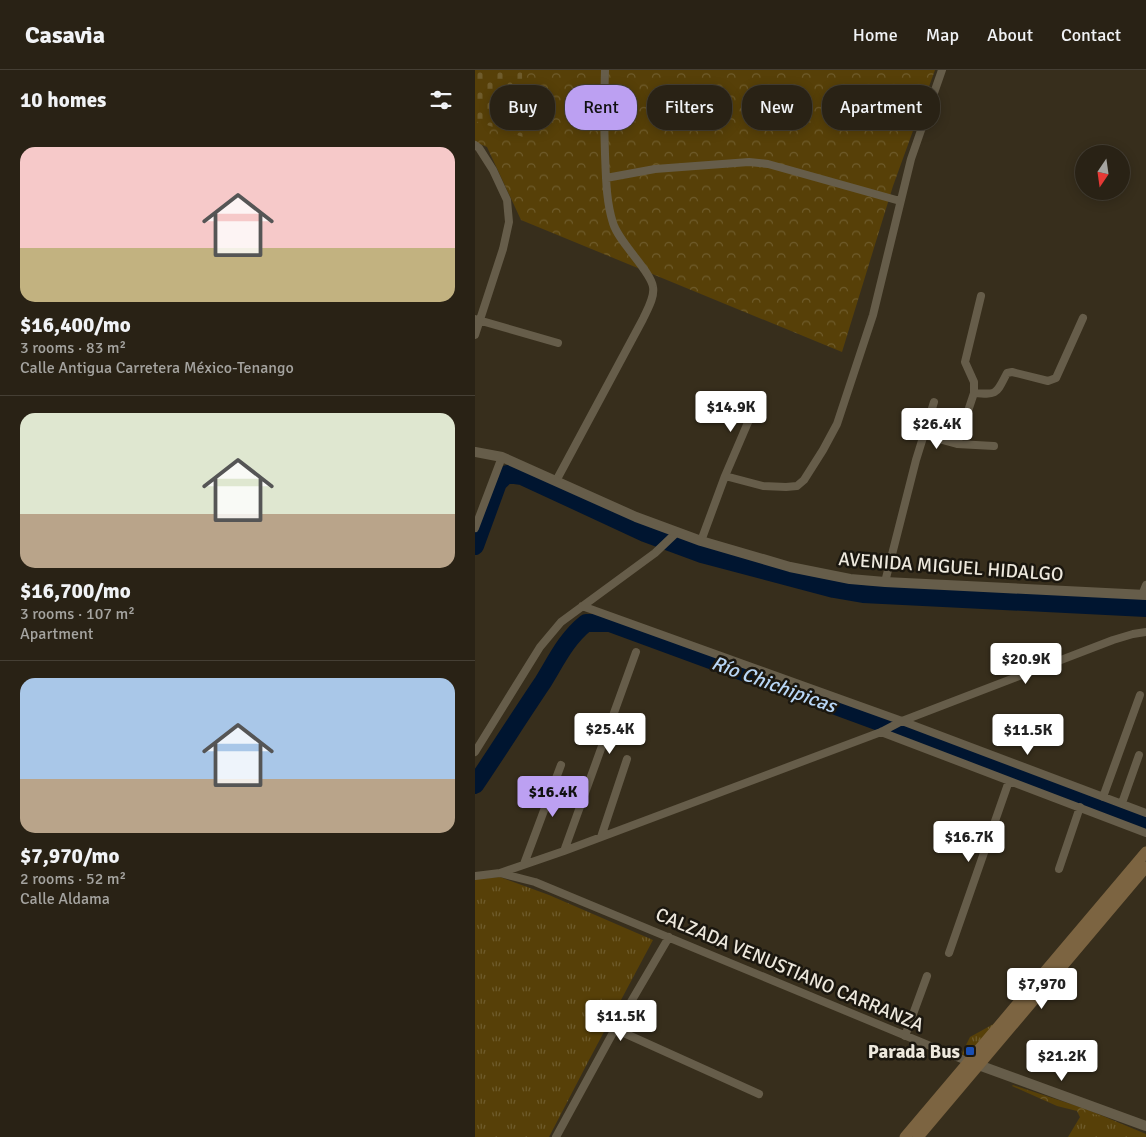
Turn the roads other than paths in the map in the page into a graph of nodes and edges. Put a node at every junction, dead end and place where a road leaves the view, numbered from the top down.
1 (605, 70) edge
2 (942, 70) edge
3 (477, 146) edge
4 (606, 178) junction
5 (900, 201) junction
6 (981, 296) dead end
7 (1083, 318) dead end
8 (478, 320) edge
9 (475, 335) edge
10 (558, 343) dead end
11 (974, 393) junction
12 (758, 399) dead end
13 (934, 402) dead end
14 (924, 434) junction
15 (957, 444) junction
16 (994, 446) dead end
17 (475, 452) edge
18 (502, 457) junction
19 (725, 476) junction
20 (556, 481) junction
21 (475, 528) edge
22 (674, 535) junction
23 (701, 541) junction
24 (885, 582) junction
25 (1146, 585) edge
26 (1144, 595) edge
27 (582, 606) junction
28 (1146, 632) edge
29 (636, 652) dead end
30 (1140, 695) dead end
31 (901, 722) junction
32 (884, 731) junction
33 (475, 752) edge
34 (1139, 755) dead end
35 (627, 758) dead end
36 (561, 765) dead end
37 (1009, 781) junction
38 (1103, 797) junction
39 (1122, 804) junction
40 (1080, 807) junction
41 (1146, 813) edge
42 (1146, 833) edge
43 (601, 837) junction
44 (564, 851) junction
45 (1146, 852) edge
46 (525, 864) junction
47 (1146, 867) edge
48 (1059, 870) dead end
49 (499, 874) junction
50 (475, 876) edge
51 (669, 937) junction
52 (949, 953) dead end
53 (927, 976) dead end
54 (615, 1029) junction
55 (905, 1036) junction
56 (974, 1063) junction
57 (759, 1094) dead end
58 (1146, 1126) edge
59 (556, 1137) edge
60 (905, 1137) edge
61 (918, 1137) edge

1 - 4 street
2 - 5 street
3 - 8 street
4 - 5 street
4 - 20 street
5 - 19 street
6 - 11 street
7 - 11 street
8 - 9 street
8 - 10 street
11 - 15 street
12 - 19 street
13 - 14 street
14 - 15 street
14 - 24 street
15 - 16 street
17 - 18 street, AVENIDA MIGUEL HIDALGO
18 - 20 street, AVENIDA MIGUEL HIDALGO
18 - 21 street
19 - 23 street
20 - 22 street, AVENIDA MIGUEL HIDALGO
22 - 23 street, AVENIDA MIGUEL HIDALGO
22 - 27 street
23 - 24 street, AVENIDA MIGUEL HIDALGO
24 - 26 street, AVENIDA MIGUEL HIDALGO
25 - 26 street
27 - 31 street
27 - 33 street
28 - 31 street
29 - 44 street
30 - 38 street
31 - 32 street
31 - 38 street
32 - 37 street
32 - 43 street
34 - 39 street
35 - 43 street
36 - 46 street
37 - 40 street
37 - 52 street
38 - 39 street
39 - 41 street
40 - 42 street
40 - 48 street
43 - 44 street
44 - 46 street
45 - 56 main road
46 - 49 street
47 - 56 main road
49 - 50 street, CALZADA VENUSTIANO CARRANZA
49 - 51 street, CALZADA VENUSTIANO CARRANZA
51 - 54 street
51 - 55 street, CALZADA VENUSTIANO CARRANZA
53 - 55 street
54 - 57 street
54 - 59 street
55 - 56 street, CALZADA VENUSTIANO CARRANZA
56 - 58 street, CALZADA VENUSTIANO CARRANZA
56 - 60 main road
56 - 61 main road

